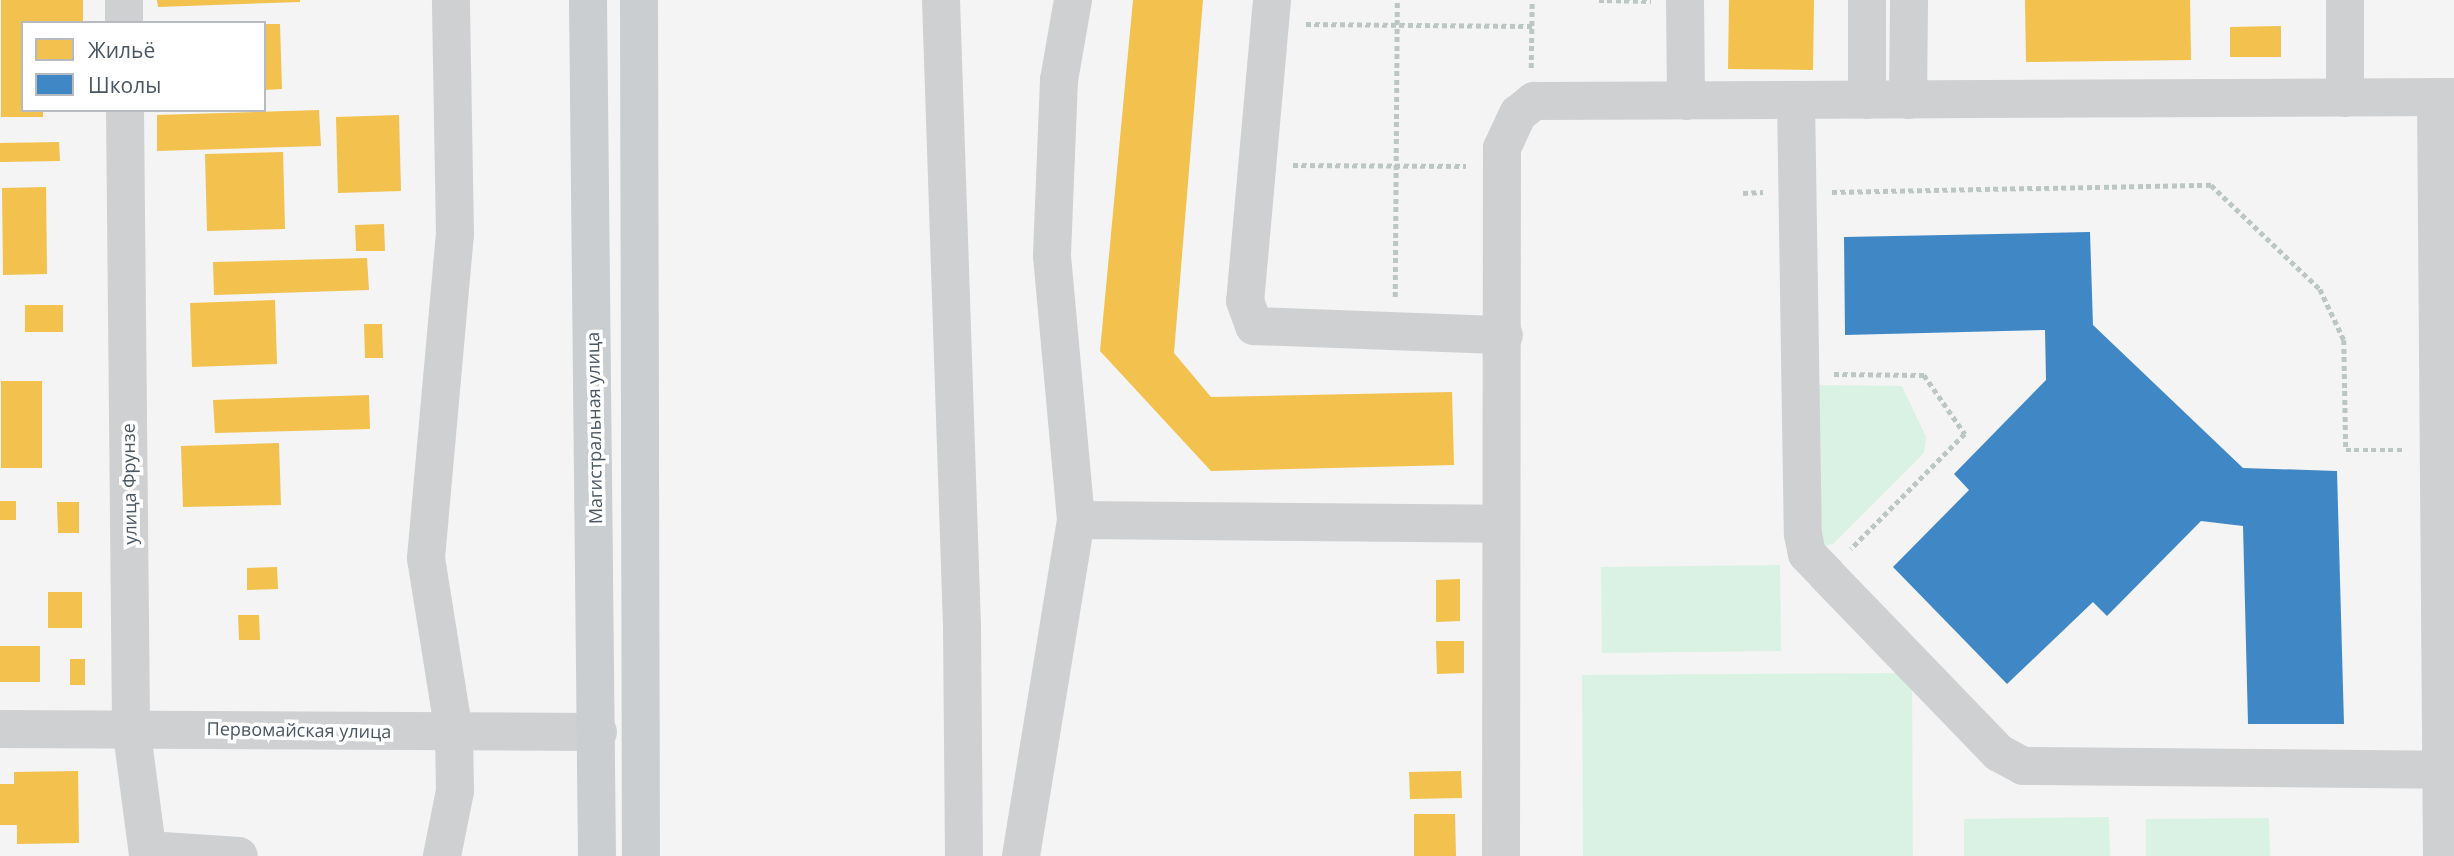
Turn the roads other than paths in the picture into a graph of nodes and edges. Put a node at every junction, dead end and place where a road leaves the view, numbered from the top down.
1 (124, 0) edge
2 (451, 0) edge
3 (588, 0) edge
4 (639, 0) edge
5 (940, 0) edge
6 (1073, 0) edge
7 (1685, 0) edge
8 (1867, 0) edge
9 (1909, 0) edge
10 (2345, 0) edge
11 (1271, 12) edge
12 (124, 21) edge
13 (2445, 97) edge
14 (2345, 98) junction
15 (1796, 100) junction
16 (1867, 100) junction
17 (1908, 100) junction
18 (1686, 101) junction
19 (125, 112) edge
20 (1504, 335) junction
21 (2446, 382) edge
22 (1076, 520) junction
23 (1498, 524) junction
24 (131, 726) junction
25 (0, 729) edge
26 (598, 732) junction
27 (454, 733) junction
28 (2441, 770) junction
29 (148, 853) edge
30 (239, 856) edge
31 (442, 856) edge
32 (597, 856) edge
33 (641, 856) edge
34 (964, 856) edge
35 (1021, 856) edge
36 (1501, 856) edge
37 (2442, 856) edge

1 - 12 street
2 - 27 street
3 - 26 main road, Магистральная улица
4 - 33 main road
5 - 34 street
6 - 22 street
7 - 18 street
8 - 16 street
9 - 17 street
10 - 14 street
11 - 20 street
13 - 14 street
13 - 21 street
14 - 17 street
15 - 16 street
15 - 18 street
15 - 28 street
16 - 17 street
18 - 20 street
19 - 24 street, улица Фрунзе
20 - 23 street
21 - 28 street
22 - 23 street
22 - 35 street
23 - 36 street
24 - 25 street, Первомайская улица
24 - 27 street, Первомайская улица
24 - 29 street, улица Фрунзе
26 - 27 street, Первомайская улица
26 - 32 main road, Магистральная улица
27 - 31 street
28 - 37 street
29 - 30 street

